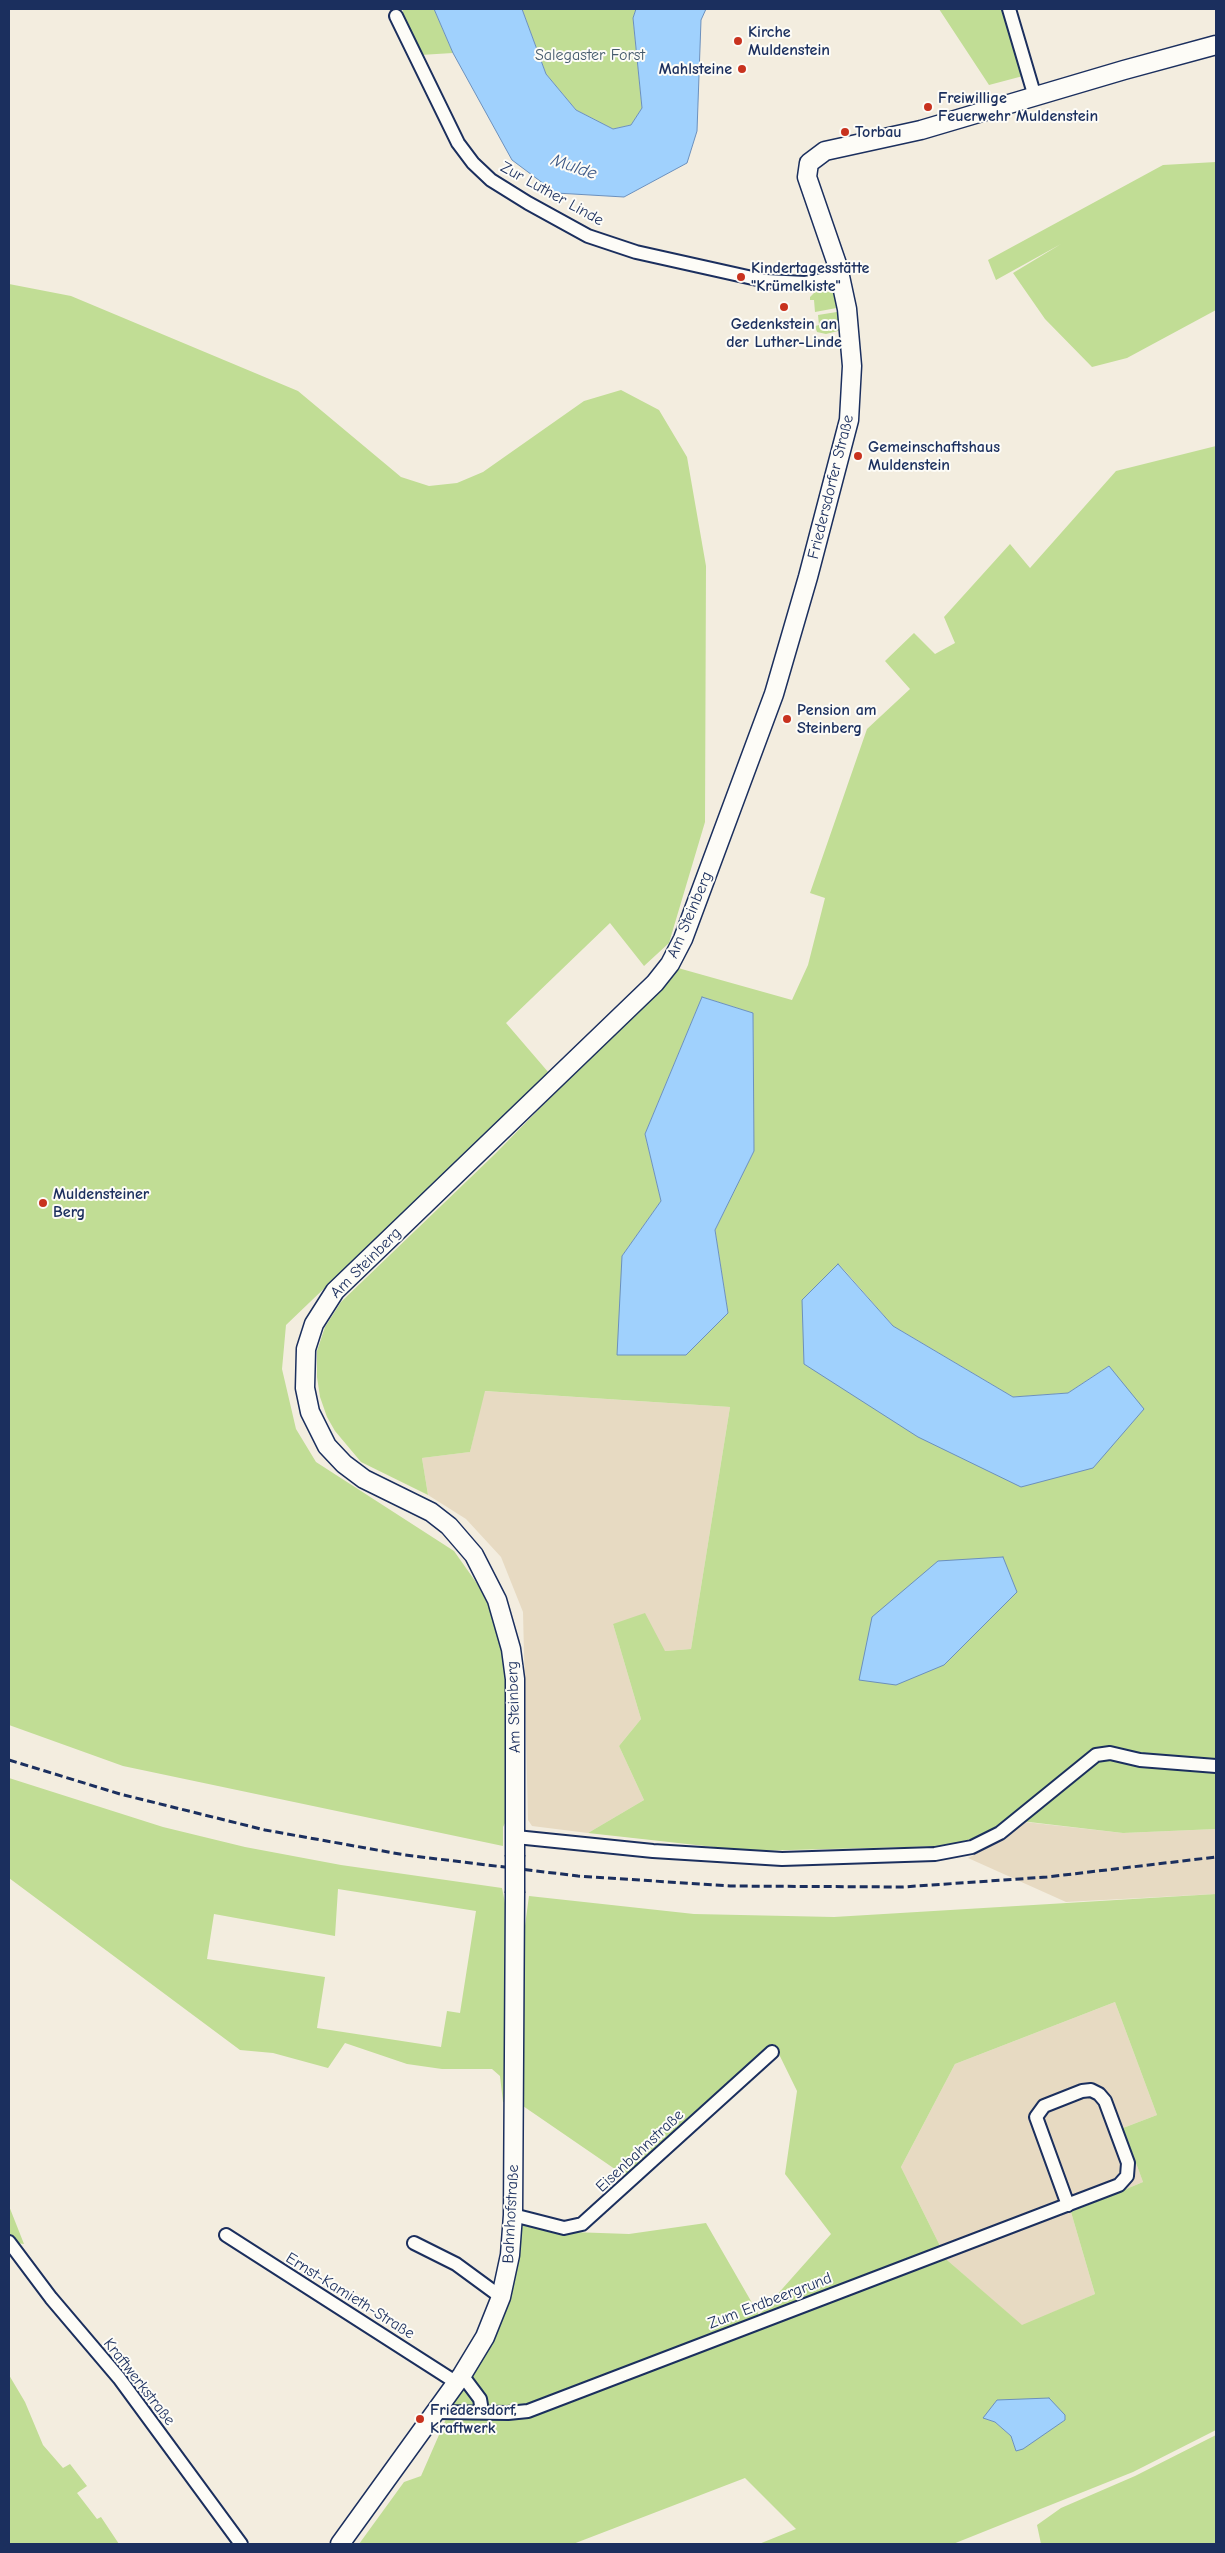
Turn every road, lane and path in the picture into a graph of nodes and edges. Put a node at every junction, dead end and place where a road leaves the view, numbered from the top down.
1 (1009, 9) edge
2 (396, 16) dead end
3 (1216, 45) edge
4 (1036, 97) junction
5 (841, 277) junction
6 (732, 808) joint
7 (1216, 1766) edge
8 (515, 1846) junction
9 (515, 1893) joint
10 (772, 2052) dead end
11 (1068, 2205) junction
12 (514, 2215) junction
13 (226, 2235) dead end
14 (9, 2242) edge
15 (414, 2243) dead end
16 (501, 2298) junction
17 (459, 2379) junction
18 (482, 2411) junction
19 (436, 2412) junction
20 (241, 2544) edge
21 (340, 2544) edge

1 - 4 street
2 - 5 street, Zur Luther Linde
3 - 4 main road
4 - 5 main road, Friedersdorfer Straße
5 - 6 main road, Friedersdorfer Straße
6 - 8 main road, Am Steinberg
7 - 8 street
8 - 9 main road, Am Steinberg, bridge
9 - 12 main road, Bahnhofstraße
10 - 12 street, Eisenbahnstraße
11 - 11 street, Zum Erdbeergrund
11 - 18 street, Zum Erdbeergrund
12 - 16 main road, Bahnhofstraße
13 - 17 street, Ernst-Kamieth-Straße
14 - 20 street, Kraftwerkstraße
15 - 16 street
16 - 17 main road, Bahnhofstraße
17 - 18 street
17 - 19 main road, Bahnhofstraße
18 - 19 street, Zum Erdbeergrund
19 - 21 main road, Bahnhofstraße

